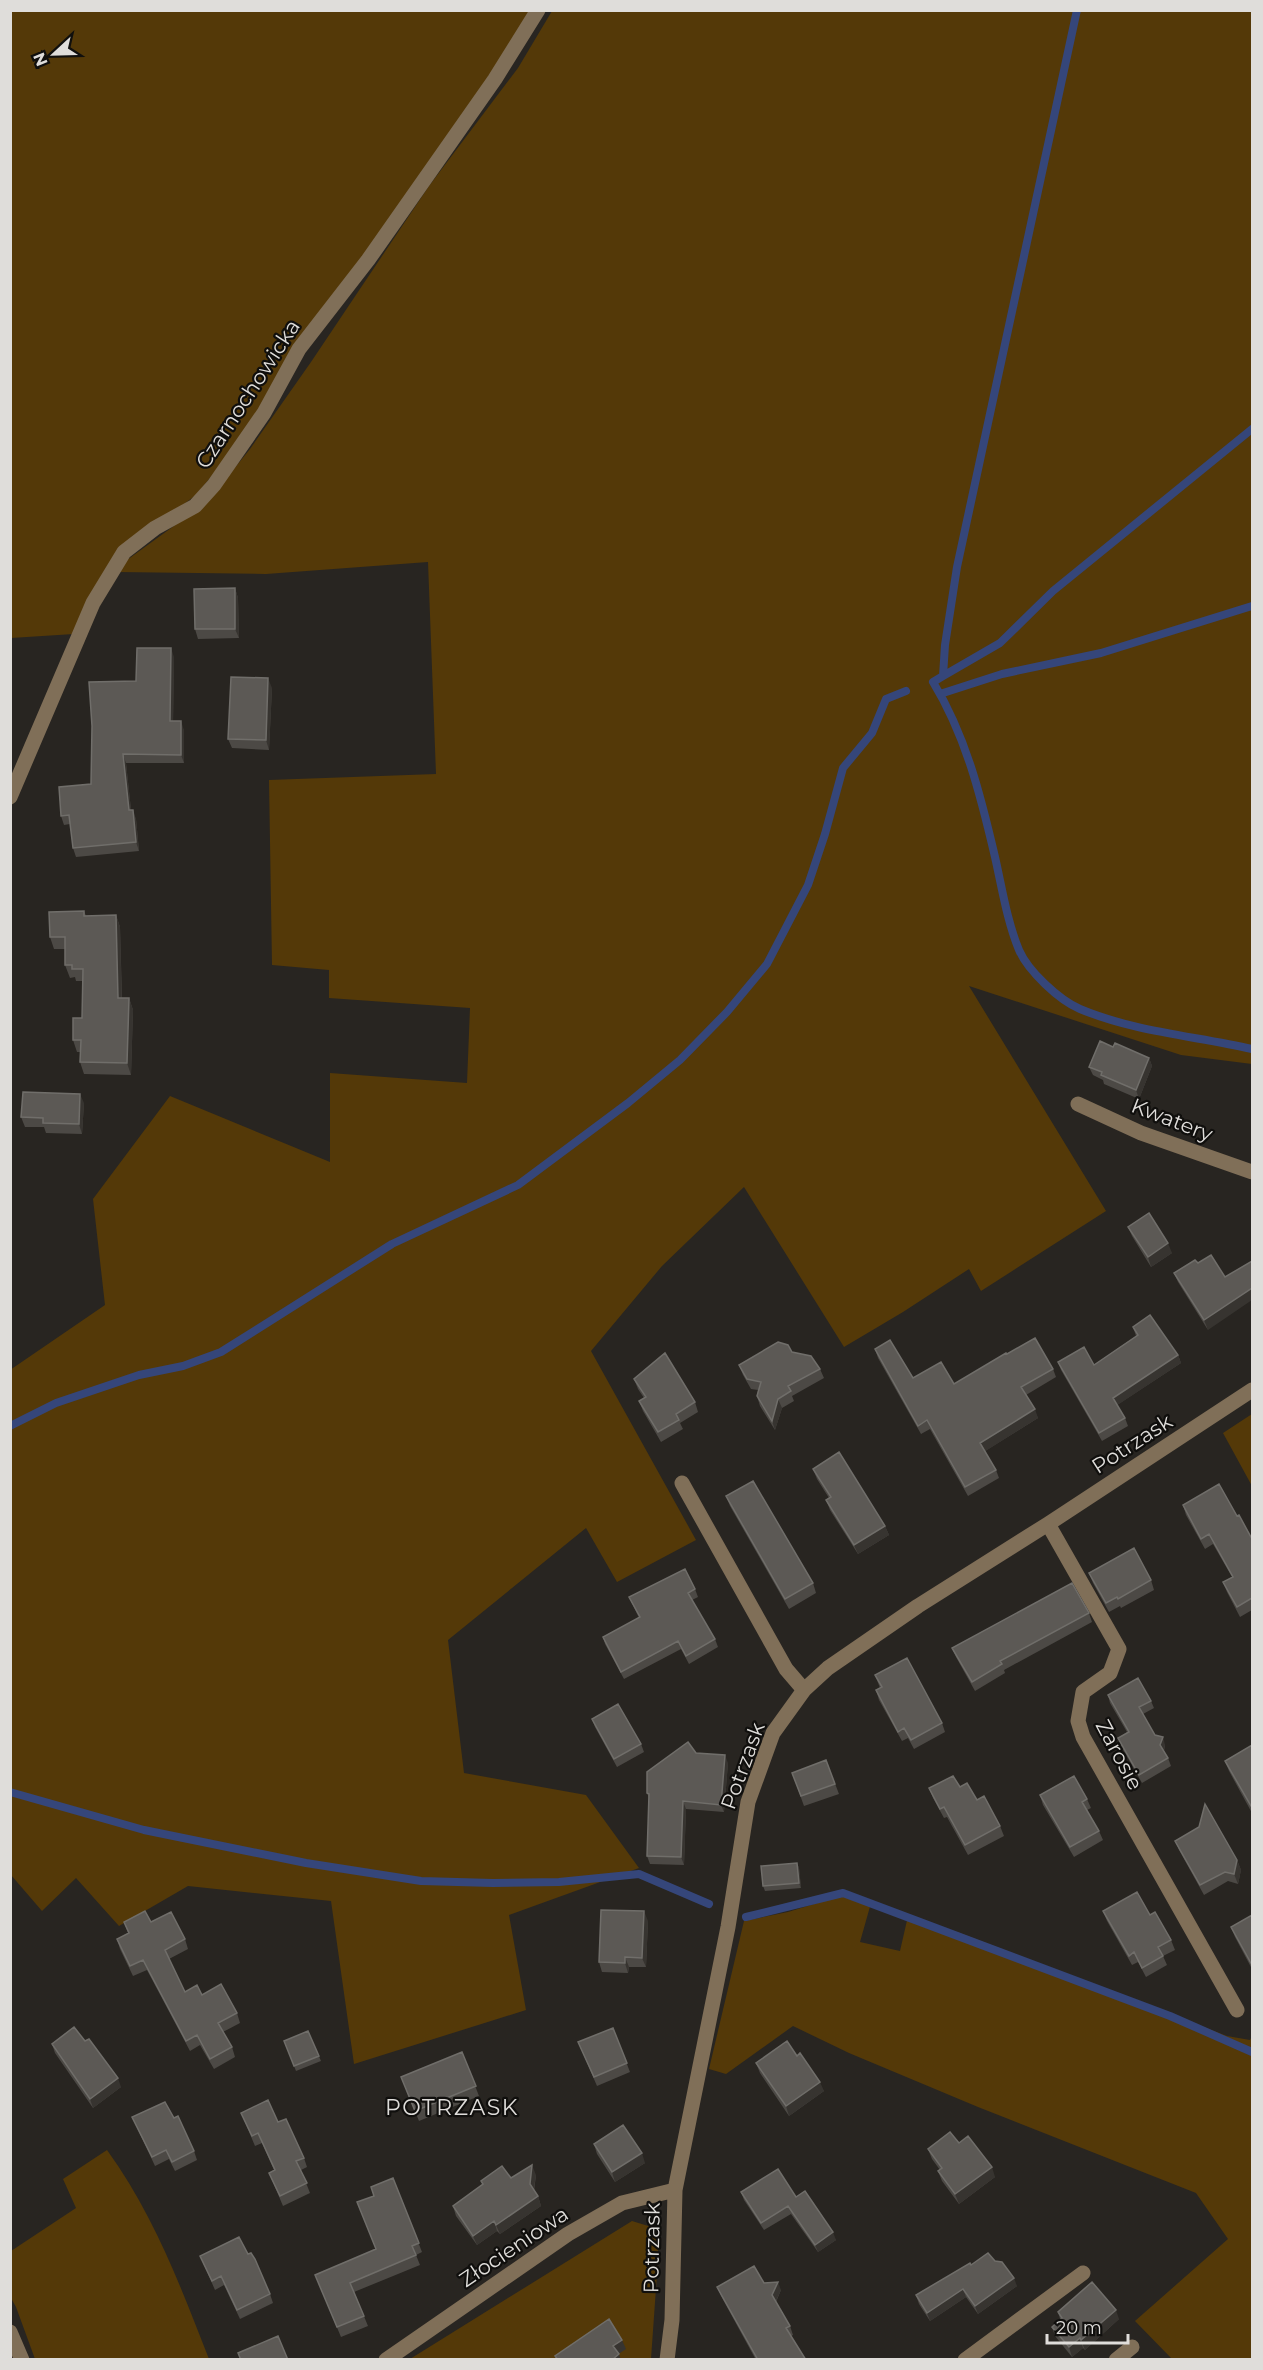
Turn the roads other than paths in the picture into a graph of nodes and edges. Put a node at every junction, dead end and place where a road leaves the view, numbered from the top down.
1 (538, 10) edge
2 (10, 797) edge
3 (1078, 1104) dead end
4 (1252, 1172) edge
5 (1252, 1390) edge
6 (682, 1483) dead end
7 (1048, 1524) junction
8 (804, 1690) junction
9 (1237, 2010) dead end
10 (675, 2190) junction
11 (1083, 2272) dead end
12 (10, 2332) edge
13 (1132, 2347) dead end
14 (22, 2360) edge
15 (386, 2360) edge
16 (666, 2360) edge
17 (965, 2360) edge
18 (1116, 2360) edge

1 - 2 street, Czarnochowicka
3 - 4 street, Kwatery
5 - 7 street, Potrzask
6 - 8 street
7 - 8 street, Potrzask
7 - 9 street, Zarosie
8 - 10 street, Potrzask
10 - 15 street, Złocieniowa
10 - 16 street, Potrzask
11 - 17 street
12 - 14 street
13 - 18 street

